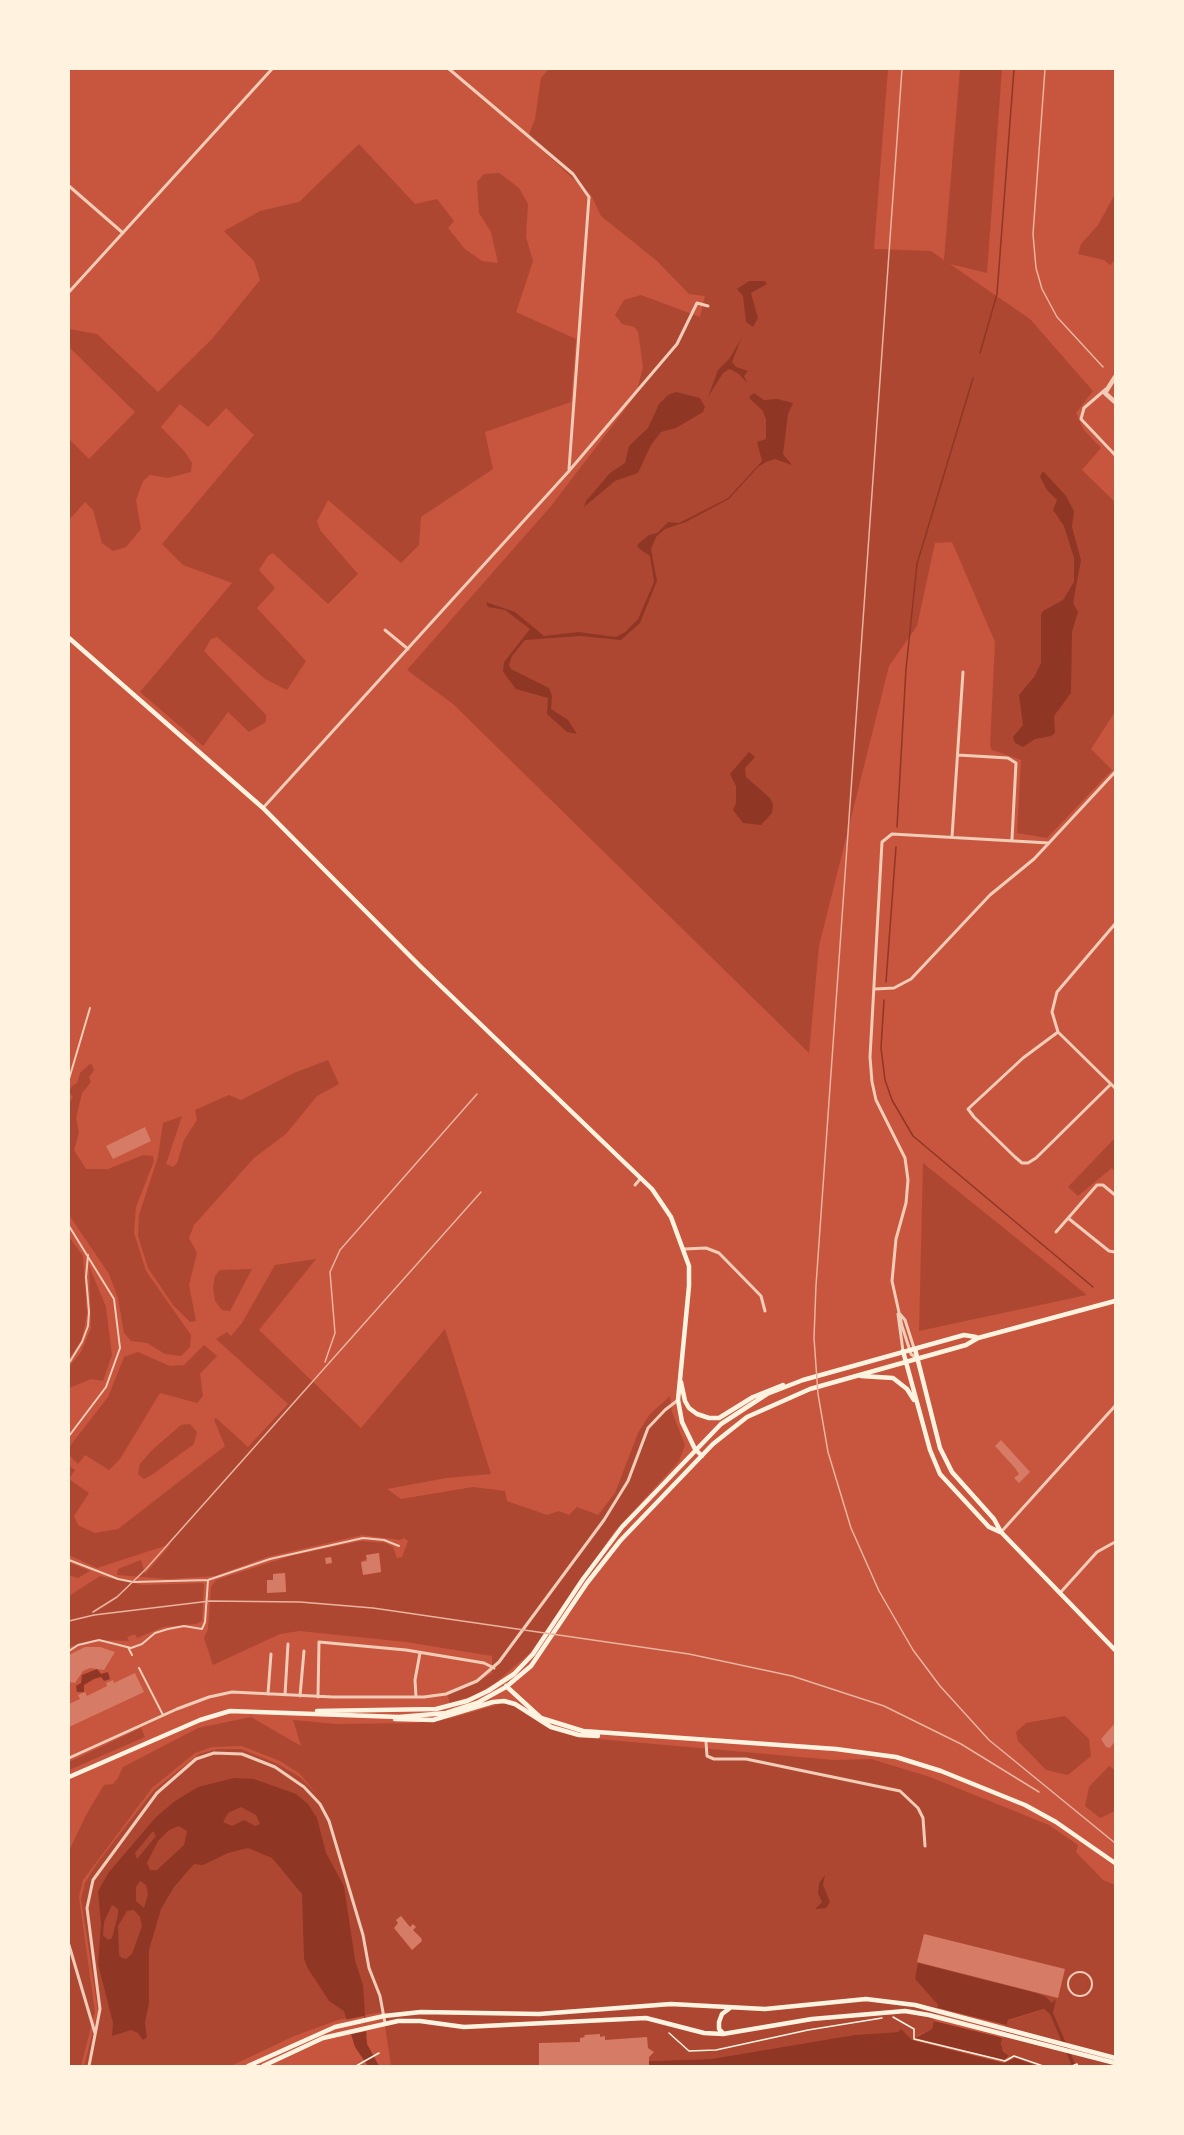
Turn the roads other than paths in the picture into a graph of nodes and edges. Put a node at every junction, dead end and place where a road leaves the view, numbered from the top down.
1 (272, 69) edge
2 (449, 69) edge
3 (69, 186) edge
4 (123, 233) junction
5 (69, 292) edge
6 (708, 306) dead end
7 (1115, 377) edge
8 (1105, 391) junction
9 (1115, 402) edge
10 (1115, 455) edge
11 (569, 471) junction
12 (385, 630) dead end
13 (69, 638) edge
14 (408, 649) junction
15 (963, 672) dead end
16 (958, 755) junction
17 (1115, 772) edge
18 (263, 808) junction
19 (952, 837) junction
20 (1012, 840) junction
21 (1049, 843) junction
22 (1115, 924) edge
23 (875, 989) junction
24 (90, 1008) dead end
25 (1058, 1032) junction
26 (69, 1079) edge
27 (1110, 1085) junction
28 (1115, 1088) edge
29 (641, 1178) junction
30 (635, 1185) dead end
31 (1115, 1195) edge
32 (1068, 1218) junction
33 (69, 1226) edge
34 (1056, 1232) dead end
35 (684, 1249) junction
36 (1115, 1252) edge
37 (88, 1254) junction
38 (1115, 1301) edge
39 (765, 1311) dead end
40 (898, 1312) junction
41 (978, 1338) junction
42 (912, 1349) junction
43 (903, 1351) junction
44 (917, 1359) junction
45 (906, 1362) junction
46 (69, 1363) edge
47 (680, 1376) junction
48 (853, 1376) junction
49 (803, 1380) junction
50 (678, 1400) junction
51 (916, 1404) junction
52 (1115, 1406) edge
53 (69, 1436) edge
54 (695, 1449) junction
55 (702, 1456) junction
56 (1001, 1532) junction
57 (1115, 1542) edge
58 (399, 1546) dead end
59 (69, 1560) edge
60 (208, 1580) junction
61 (1059, 1594) junction
62 (288, 1644) dead end
63 (128, 1647) junction
64 (1115, 1650) edge
65 (69, 1651) edge
66 (304, 1651) dead end
67 (420, 1653) junction
68 (271, 1654) dead end
69 (132, 1655) dead end
70 (139, 1668) dead end
71 (494, 1668) junction
72 (504, 1685) junction
73 (268, 1694) junction
74 (285, 1695) junction
75 (300, 1696) junction
76 (318, 1696) junction
77 (416, 1697) junction
78 (296, 1712) junction
79 (163, 1715) junction
80 (378, 1717) junction
81 (615, 1735) junction
82 (706, 1742) junction
83 (69, 1758) edge
84 (69, 1777) edge
85 (925, 1846) dead end
86 (1115, 1863) edge
87 (69, 1945) edge
88 (1084, 1973) joint
89 (733, 2008) junction
90 (935, 2013) junction
91 (384, 2016) junction
92 (385, 2023) junction
93 (1007, 2031) junction
94 (727, 2034) junction
95 (96, 2035) junction
96 (1115, 2058) edge
97 (1115, 2063) edge
98 (88, 2066) edge
99 (248, 2066) edge
100 (263, 2066) edge

1 - 4 street
2 - 11 street
3 - 4 street
4 - 5 street
6 - 11 street
7 - 8 street
8 - 9 street
8 - 10 street
11 - 14 street
12 - 14 street
13 - 18 main road
14 - 18 street
15 - 16 street
16 - 19 street
16 - 20 street
17 - 21 street
18 - 29 main road
19 - 20 street
19 - 23 street
20 - 21 street
21 - 23 street
22 - 25 street
23 - 40 street
24 - 26 street
25 - 27 street
25 - 27 street
27 - 28 street
29 - 30 street
29 - 35 main road
31 - 32 street
32 - 34 street
32 - 36 street
33 - 37 street
35 - 39 street
35 - 47 main road
37 - 46 street
37 - 53 street
38 - 41 main road
40 - 42 street
40 - 43 street
41 - 42 main road
41 - 44 main road
42 - 43 main road
42 - 44 main road
43 - 45 main road
43 - 49 main road
44 - 45 main road
44 - 56 main road
45 - 48 main road
45 - 51 main road
47 - 49 main road
47 - 50 main road
48 - 51 main road
48 - 55 main road
49 - 54 main road
50 - 54 main road
50 - 71 street
51 - 56 main road
52 - 56 street
54 - 55 main road
54 - 72 main road
55 - 72 main road
56 - 61 main road
57 - 61 street
58 - 60 street
59 - 60 street
60 - 63 street
61 - 64 main road
62 - 74 street
63 - 65 street
63 - 69 street
66 - 75 street
67 - 71 street
67 - 76 street
67 - 77 street
68 - 73 street
70 - 79 street
71 - 77 street
72 - 78 main road
72 - 80 main road
72 - 81 main road
73 - 74 street
73 - 79 street
74 - 75 street
75 - 76 street
76 - 77 street
78 - 80 main road
78 - 84 main road
79 - 83 street
80 - 81 main road
81 - 82 main road
82 - 85 street
82 - 86 main road
87 - 95 street
88 - 88 street
89 - 90 main road
89 - 91 main road
89 - 94 main road
90 - 93 main road
90 - 94 main road
91 - 92 street
91 - 95 street
91 - 99 main road
92 - 94 main road
92 - 100 main road
93 - 96 main road
93 - 97 main road
95 - 98 street

